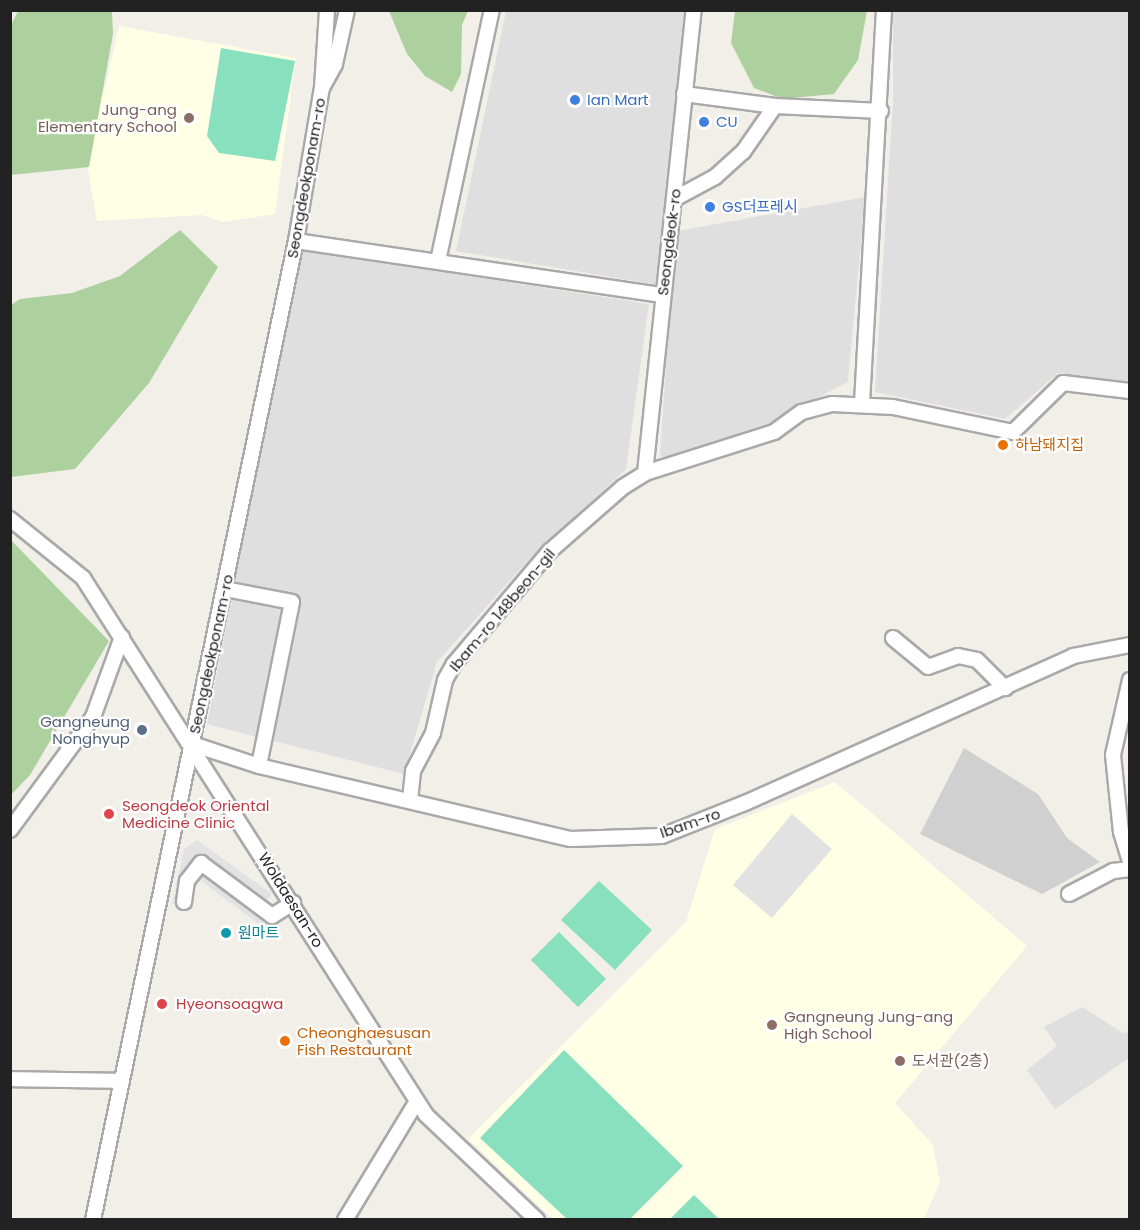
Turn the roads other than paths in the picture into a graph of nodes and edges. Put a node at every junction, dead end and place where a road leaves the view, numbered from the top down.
1 (327, 10) edge
2 (347, 10) edge
3 (492, 10) edge
4 (694, 10) edge
5 (884, 10) edge
6 (322, 88) junction
7 (684, 94) junction
8 (775, 106) junction
9 (881, 111) junction
10 (674, 199) junction
11 (296, 241) junction
12 (438, 261) junction
13 (662, 295) junction
14 (1130, 391) edge
15 (862, 403) junction
16 (645, 474) junction
17 (10, 519) edge
18 (225, 589) junction
19 (122, 638) junction
20 (893, 638) dead end
21 (1130, 645) edge
22 (1130, 680) edge
23 (1005, 688) junction
24 (192, 744) junction
25 (259, 766) junction
26 (410, 800) junction
27 (10, 830) edge
28 (1130, 862) edge
29 (1130, 869) edge
30 (163, 871) junction
31 (187, 881) junction
32 (1069, 894) dead end
33 (184, 902) dead end
34 (293, 903) junction
35 (10, 1079) edge
36 (122, 1081) junction
37 (417, 1101) junction
38 (93, 1220) edge
39 (345, 1220) edge
40 (537, 1220) edge

1 - 6 street
2 - 6 street
3 - 12 street
4 - 7 street, Seongdeok-ro
5 - 9 street
6 - 11 street, Seongdeokponam-ro
7 - 8 street
7 - 10 street, Seongdeok-ro
8 - 9 street
8 - 10 street
9 - 15 street
10 - 13 street, Seongdeok-ro
11 - 12 street
11 - 18 street, Seongdeokponam-ro
12 - 13 street
13 - 16 street, Seongdeok-ro
14 - 15 street, Ibam-ro 148beon-gil
15 - 16 street, Ibam-ro 148beon-gil
16 - 26 street, Ibam-ro 148beon-gil
17 - 19 street, Woldaesan-ro
18 - 24 street, Seongdeokponam-ro
18 - 25 street
19 - 24 street, Woldaesan-ro
19 - 27 street
20 - 23 street
21 - 23 street, Ibam-ro
22 - 28 street
23 - 26 street, Ibam-ro
24 - 25 street, Ibam-ro
24 - 30 street, Seongdeokponam-ro
24 - 34 street, Woldaesan-ro
25 - 26 street, Ibam-ro
29 - 32 street
30 - 31 street
30 - 36 street, Seongdeokponam-ro
31 - 33 street
31 - 34 street
34 - 37 street, Woldaesan-ro
35 - 36 street
36 - 38 street, Seongdeokponam-ro
37 - 39 street
37 - 40 street, Woldaesan-ro

